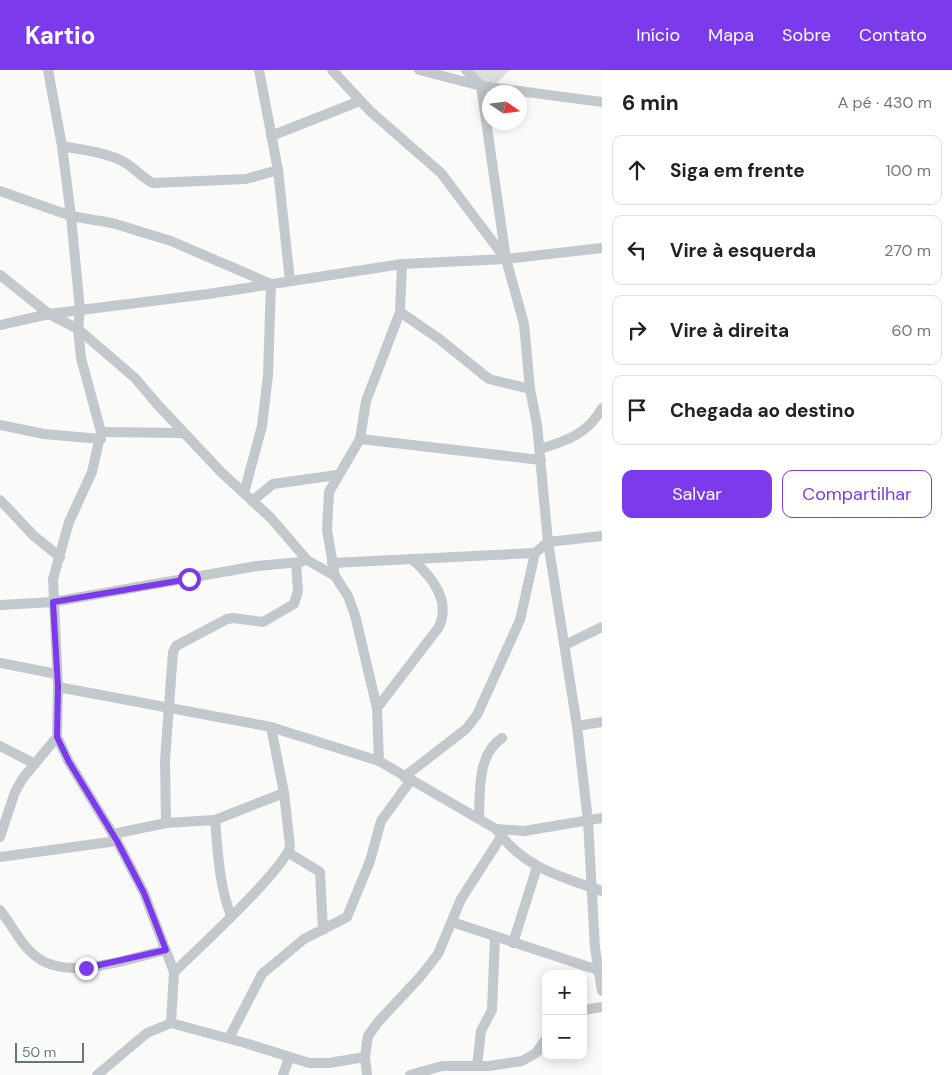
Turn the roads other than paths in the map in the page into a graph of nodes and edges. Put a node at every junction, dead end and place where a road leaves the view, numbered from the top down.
1 (48, 70) edge
2 (258, 70) edge
3 (332, 70) edge
4 (419, 70) edge
5 (466, 70) edge
6 (481, 86) junction
7 (360, 100) junction
8 (602, 102) edge
9 (271, 136) junction
10 (62, 146) junction
11 (278, 170) junction
12 (0, 191) edge
13 (71, 216) junction
14 (602, 248) edge
15 (506, 259) junction
16 (402, 264) junction
17 (0, 275) edge
18 (290, 282) junction
19 (271, 284) junction
20 (80, 310) junction
21 (400, 312) junction
22 (49, 314) junction
23 (0, 324) edge
24 (78, 329) junction
25 (530, 390) junction
26 (602, 408) edge
27 (0, 425) edge
28 (183, 433) junction
29 (101, 435) junction
30 (360, 439) junction
31 (540, 449) junction
32 (541, 460) junction
33 (337, 475) junction
34 (244, 493) junction
35 (0, 500) edge
36 (252, 500) junction
37 (602, 536) edge
38 (548, 542) junction
39 (536, 553) junction
40 (60, 557) junction
41 (412, 559) junction
42 (307, 560) junction
43 (296, 563) junction
44 (332, 563) junction
45 (334, 576) junction
46 (53, 602) junction
47 (0, 605) edge
48 (602, 627) edge
49 (565, 645) junction
50 (0, 663) edge
51 (57, 674) junction
52 (58, 687) junction
53 (377, 708) junction
54 (170, 710) junction
55 (602, 722) edge
56 (577, 726) junction
57 (271, 727) junction
58 (57, 737) junction
59 (502, 738) dead end
60 (0, 746) edge
61 (379, 761) junction
62 (35, 764) junction
63 (407, 779) junction
64 (284, 793) junction
65 (602, 818) edge
66 (479, 819) junction
67 (215, 820) junction
68 (588, 820) junction
69 (166, 823) junction
70 (498, 833) junction
71 (0, 836) edge
72 (115, 837) junction
73 (289, 853) junction
74 (0, 858) edge
75 (537, 867) junction
76 (591, 887) junction
77 (602, 891) edge
78 (0, 910) edge
79 (231, 916) junction
80 (452, 922) junction
81 (323, 930) junction
82 (495, 937) junction
83 (513, 943) junction
84 (166, 950) junction
85 (598, 970) junction
86 (174, 972) junction
87 (602, 991) edge
88 (602, 1007) edge
89 (587, 1009) edge
90 (171, 1023) junction
91 (229, 1038) junction
92 (542, 1044) edge
93 (365, 1057) junction
94 (289, 1058) junction
95 (477, 1066) junction
96 (489, 1071) edge
97 (97, 1075) edge
98 (283, 1075) edge
99 (367, 1075) edge
100 (410, 1075) edge

1 - 10 street
2 - 9 street
3 - 7 street
4 - 6 street
5 - 6 street
6 - 8 street
6 - 15 street
7 - 9 street
7 - 15 street
9 - 11 street
10 - 11 street
10 - 13 street
11 - 18 street
12 - 13 street
13 - 19 street
13 - 20 street
14 - 15 street
15 - 16 street
15 - 25 street
16 - 18 street
16 - 21 street
17 - 22 street
18 - 19 street
19 - 20 street
19 - 34 street
20 - 22 street
20 - 24 street
21 - 25 street
21 - 30 street
22 - 23 street
22 - 24 street
24 - 28 street
24 - 29 street
25 - 31 street
26 - 31 street
27 - 29 street
28 - 29 street
28 - 34 street
29 - 40 street
30 - 32 street
30 - 33 street
31 - 32 street
32 - 38 street
33 - 36 street
33 - 44 street
34 - 36 street
35 - 40 street
36 - 42 street
37 - 38 street
38 - 39 street
38 - 49 street
39 - 41 street
39 - 63 street
40 - 46 street
41 - 44 street
41 - 53 street
42 - 43 street
42 - 45 street
43 - 46 street
43 - 54 street
44 - 45 street
45 - 53 street
46 - 47 street
46 - 51 street
48 - 49 street
49 - 56 street
50 - 51 street
51 - 52 street
52 - 54 street
52 - 58 street
53 - 61 street
54 - 57 street
54 - 69 street
55 - 56 street
56 - 68 street
57 - 61 street
57 - 64 street
58 - 62 street
58 - 72 street
59 - 66 street
60 - 62 street
61 - 63 street
62 - 71 street
63 - 66 street
63 - 81 street
64 - 67 street
64 - 73 street
65 - 68 street
66 - 70 street
67 - 69 street
67 - 79 street
68 - 70 street
68 - 76 street
69 - 72 street
70 - 75 street
70 - 80 street
72 - 74 street
72 - 84 street
73 - 79 street
73 - 81 street
75 - 76 street
75 - 83 street
76 - 77 street
76 - 85 street
78 - 84 street
79 - 86 street
80 - 82 street
80 - 93 street
81 - 91 street
82 - 83 street
82 - 95 street
83 - 85 street
84 - 86 street
85 - 87 street
86 - 90 street
88 - 89 street
90 - 91 street
90 - 97 street
91 - 94 street
92 - 96 street
93 - 94 street
93 - 99 street
94 - 98 street
95 - 96 street
95 - 100 street

